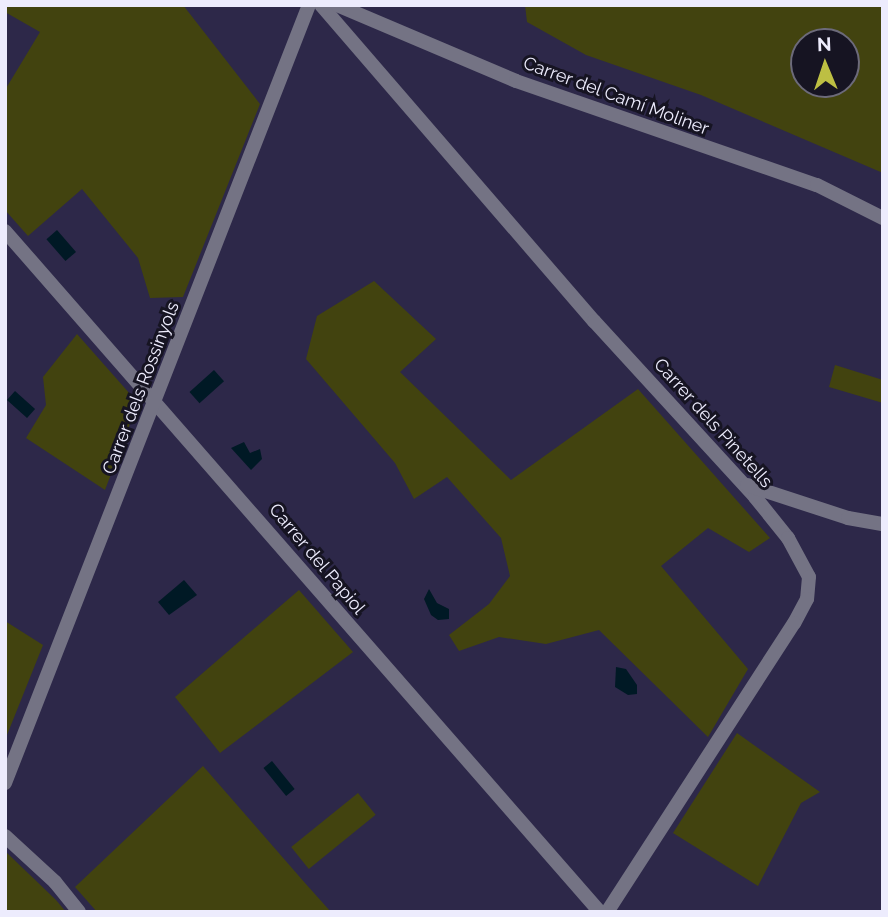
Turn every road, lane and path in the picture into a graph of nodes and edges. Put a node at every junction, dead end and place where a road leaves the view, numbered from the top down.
1 (309, 5) edge
2 (321, 5) edge
3 (337, 5) edge
4 (883, 218) edge
5 (5, 231) edge
6 (156, 401) junction
7 (742, 483) junction
8 (883, 524) edge
9 (5, 783) edge
10 (5, 836) edge
11 (79, 912) edge
12 (600, 912) edge
13 (607, 912) edge

1 - 6 street, Carrer dels Rossinyols
2 - 7 street, Carrer dels Pinetells
3 - 4 street, Carrer del Camí Moliner
5 - 6 street, Carrer del Papiol
6 - 9 street, Carrer dels Rossinyols
6 - 12 street, Carrer del Papiol
7 - 8 street
7 - 13 street, Carrer dels Pinetells
10 - 11 street

